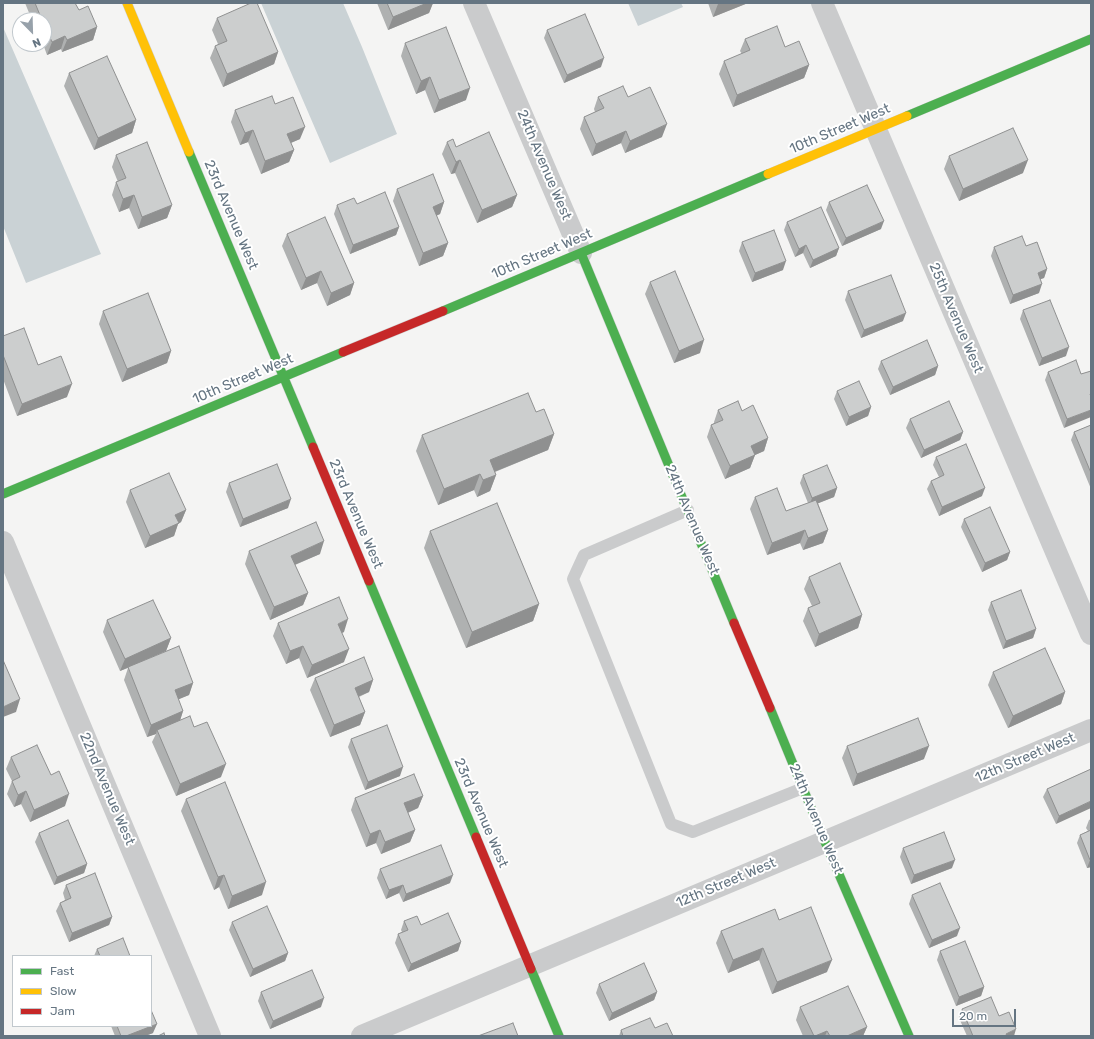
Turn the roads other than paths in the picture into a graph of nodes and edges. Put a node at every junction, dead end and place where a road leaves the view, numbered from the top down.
1 (127, 3) edge
2 (474, 3) edge
3 (822, 3) edge
4 (1091, 39) edge
5 (876, 129) junction
6 (581, 253) junction
7 (283, 377) junction
8 (3, 494) edge
9 (688, 510) junction
10 (3, 542) edge
11 (1091, 634) edge
12 (1091, 730) edge
13 (803, 788) junction
14 (825, 842) junction
15 (530, 966) junction
16 (210, 1036) edge
17 (362, 1036) edge
18 (559, 1036) edge
19 (909, 1036) edge

1 - 7 street, 23rd Avenue West
2 - 6 street, 24th Avenue West
3 - 5 street, 25th Avenue West
4 - 5 street, 10th Street West
5 - 6 street, 10th Street West
5 - 11 street, 25th Avenue West
6 - 7 street, 10th Street West
6 - 9 street, 24th Avenue West
7 - 8 street, 10th Street West
7 - 15 street, 23rd Avenue West
9 - 13 street, 24th Avenue West
9 - 13 lane
10 - 16 street, 22nd Avenue West
12 - 14 street, 12th Street West
13 - 14 street, 24th Avenue West
14 - 15 street, 12th Street West
14 - 19 street, 24th Avenue West
15 - 17 street, 12th Street West
15 - 18 street, 23rd Avenue West

